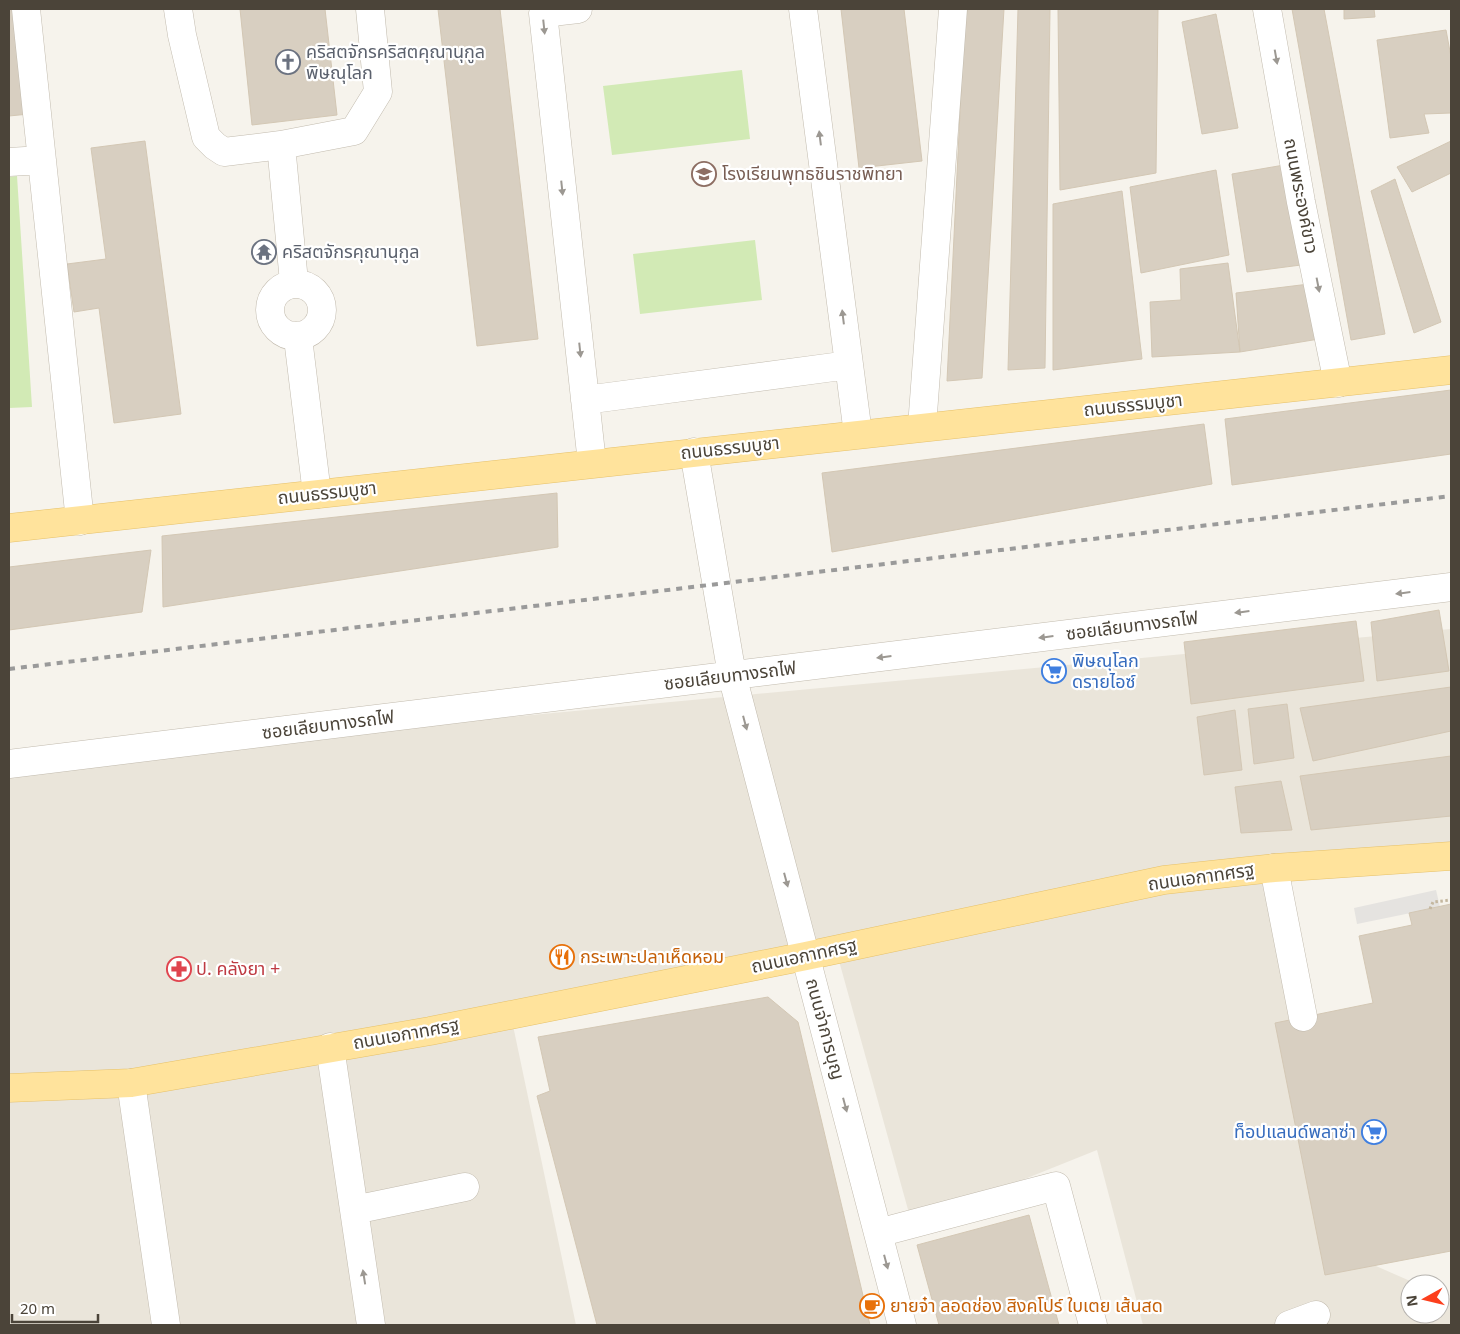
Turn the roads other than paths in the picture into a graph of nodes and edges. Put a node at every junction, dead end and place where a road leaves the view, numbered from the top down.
1 (26, 9) edge
2 (178, 9) edge
3 (370, 9) edge
4 (578, 9) edge
5 (803, 9) edge
6 (953, 9) edge
7 (1267, 9) edge
8 (281, 145) junction
9 (42, 160) junction
10 (9, 162) edge
11 (294, 282) junction
12 (298, 338) junction
13 (849, 365) junction
14 (1451, 370) edge
15 (1338, 383) junction
16 (585, 400) junction
17 (922, 427) junction
18 (858, 434) junction
19 (694, 452) junction
20 (592, 463) junction
21 (317, 494) junction
22 (80, 520) junction
23 (9, 528) edge
24 (1451, 586) edge
25 (732, 675) junction
26 (9, 764) edge
27 (1451, 856) edge
28 (1274, 868) junction
29 (806, 956) junction
30 (1303, 1017) dead end
31 (330, 1047) junction
32 (131, 1083) junction
33 (9, 1088) edge
34 (465, 1187) dead end
35 (354, 1210) junction
36 (878, 1233) junction
37 (1316, 1315) dead end
38 (166, 1325) edge
39 (371, 1325) edge
40 (902, 1325) edge
41 (1093, 1325) edge
42 (1289, 1325) edge

1 - 9 street
2 - 8 street
3 - 8 street
4 -> 16 street
13 -> 5 street
6 - 17 street
7 -> 15 street, ถนนพระองค์ขาว
8 - 11 street
9 - 10 street
9 - 22 street
11 - 12 street
11 - 12 street
12 - 21 street
13 - 16 street
13 - 18 street
14 - 15 main road, ถนนธรรมบูชา
15 - 17 main road, ถนนธรรมบูชา
16 - 20 street
17 - 18 main road, ถนนธรรมบูชา
18 - 19 main road, ถนนธรรมบูชา
19 - 20 main road, ถนนธรรมบูชา
19 - 25 street, ถนนจ่าการบุญ
20 - 21 main road, ถนนธรรมบูชา
21 - 22 main road, ถนนธรรมบูชา
22 - 23 main road, ถนนธรรมบูชา
24 -> 25 street, ซอยเลียบทางรถไฟ
25 - 26 street, ซอยเลียบทางรถไฟ
25 -> 29 street, ถนนจ่าการบุญ
27 - 28 main road, ถนนเอกาทศรฐ
28 - 29 main road, ถนนเอกาทศรฐ
28 - 30 street
29 - 31 main road, ถนนเอกาทศรฐ
29 -> 36 street, ถนนจ่าการบุญ
31 - 32 main road, ถนนเอกาทศรฐ
31 - 35 street
32 - 33 main road, ถนนเอกาทศรฐ
32 - 38 street
34 - 35 street
39 -> 35 street
36 -> 40 street, ถนนจ่าการบุญ
36 - 41 street
37 - 42 street

